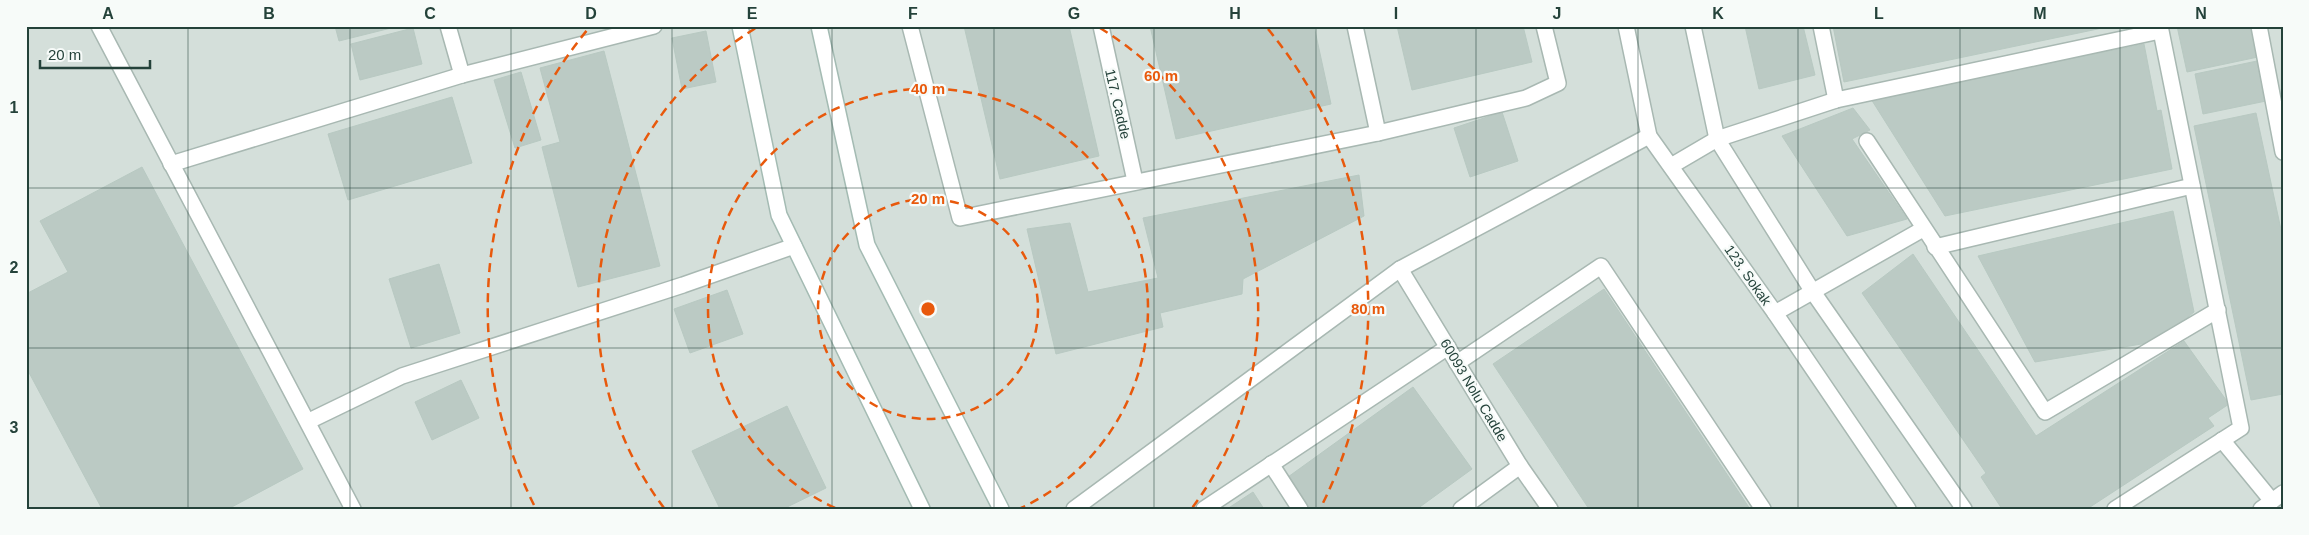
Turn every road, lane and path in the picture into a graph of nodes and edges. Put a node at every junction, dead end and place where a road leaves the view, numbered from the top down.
1 (99, 26) edge
2 (448, 26) edge
3 (654, 26) edge
4 (740, 26) edge
5 (819, 26) edge
6 (910, 26) edge
7 (1101, 26) edge
8 (1355, 26) edge
9 (1544, 26) edge
10 (1626, 26) edge
11 (1693, 26) edge
12 (1821, 26) edge
13 (2259, 26) edge
14 (2160, 28) edge
15 (462, 75) junction
16 (1836, 100) junction
17 (1378, 133) junction
18 (1649, 136) junction
19 (1716, 139) junction
20 (1867, 142) dead end
21 (2283, 152) edge
22 (170, 164) junction
23 (1671, 166) junction
24 (1135, 181) junction
25 (2192, 186) junction
26 (1923, 229) junction
27 (794, 246) junction
28 (1935, 247) junction
29 (1400, 269) junction
30 (1813, 292) junction
31 (2218, 310) junction
32 (1775, 313) junction
33 (1448, 347) junction
34 (1457, 362) junction
35 (309, 421) junction
36 (2222, 440) junction
37 (1271, 464) junction
38 (1520, 466) junction
39 (2272, 501) edge
40 (353, 509) edge
41 (922, 509) edge
42 (1001, 509) edge
43 (1074, 509) edge
44 (1204, 509) edge
45 (1300, 509) edge
46 (1461, 509) edge
47 (1550, 509) edge
48 (1763, 509) edge
49 (1908, 509) edge
50 (1964, 509) edge
51 (2114, 509) edge

1 - 22 street
2 - 15 street
3 - 15 street
4 - 27 street
5 - 42 street
6 - 24 street
7 - 24 street, 117. Cadde
8 - 17 street
9 - 17 street
10 - 18 street, 123. Sokak
11 - 19 street
12 - 16 street
13 - 21 street
14 - 16 street
14 - 25 street
15 - 22 street
16 - 19 street
17 - 24 street
18 - 23 street, 123. Sokak
18 - 29 street
19 - 23 street
19 - 30 street
20 - 26 street
22 - 35 street
23 - 32 street, 123. Sokak
25 - 28 street
25 - 31 street
26 - 28 street
26 - 30 street
27 - 35 street
27 - 41 street
28 - 31 street
29 - 33 street, 60093 Nolu Cadde
29 - 43 street
30 - 32 street
30 - 50 street
31 - 36 street
32 - 49 street, 123. Sokak
33 - 34 street, 60093 Nolu Cadde
33 - 37 street
34 - 38 street, 60093 Nolu Cadde
34 - 48 street
35 - 40 street
36 - 39 street
36 - 51 street
37 - 44 street
37 - 45 street
38 - 46 street
38 - 47 street, 60093 Nolu Cadde

